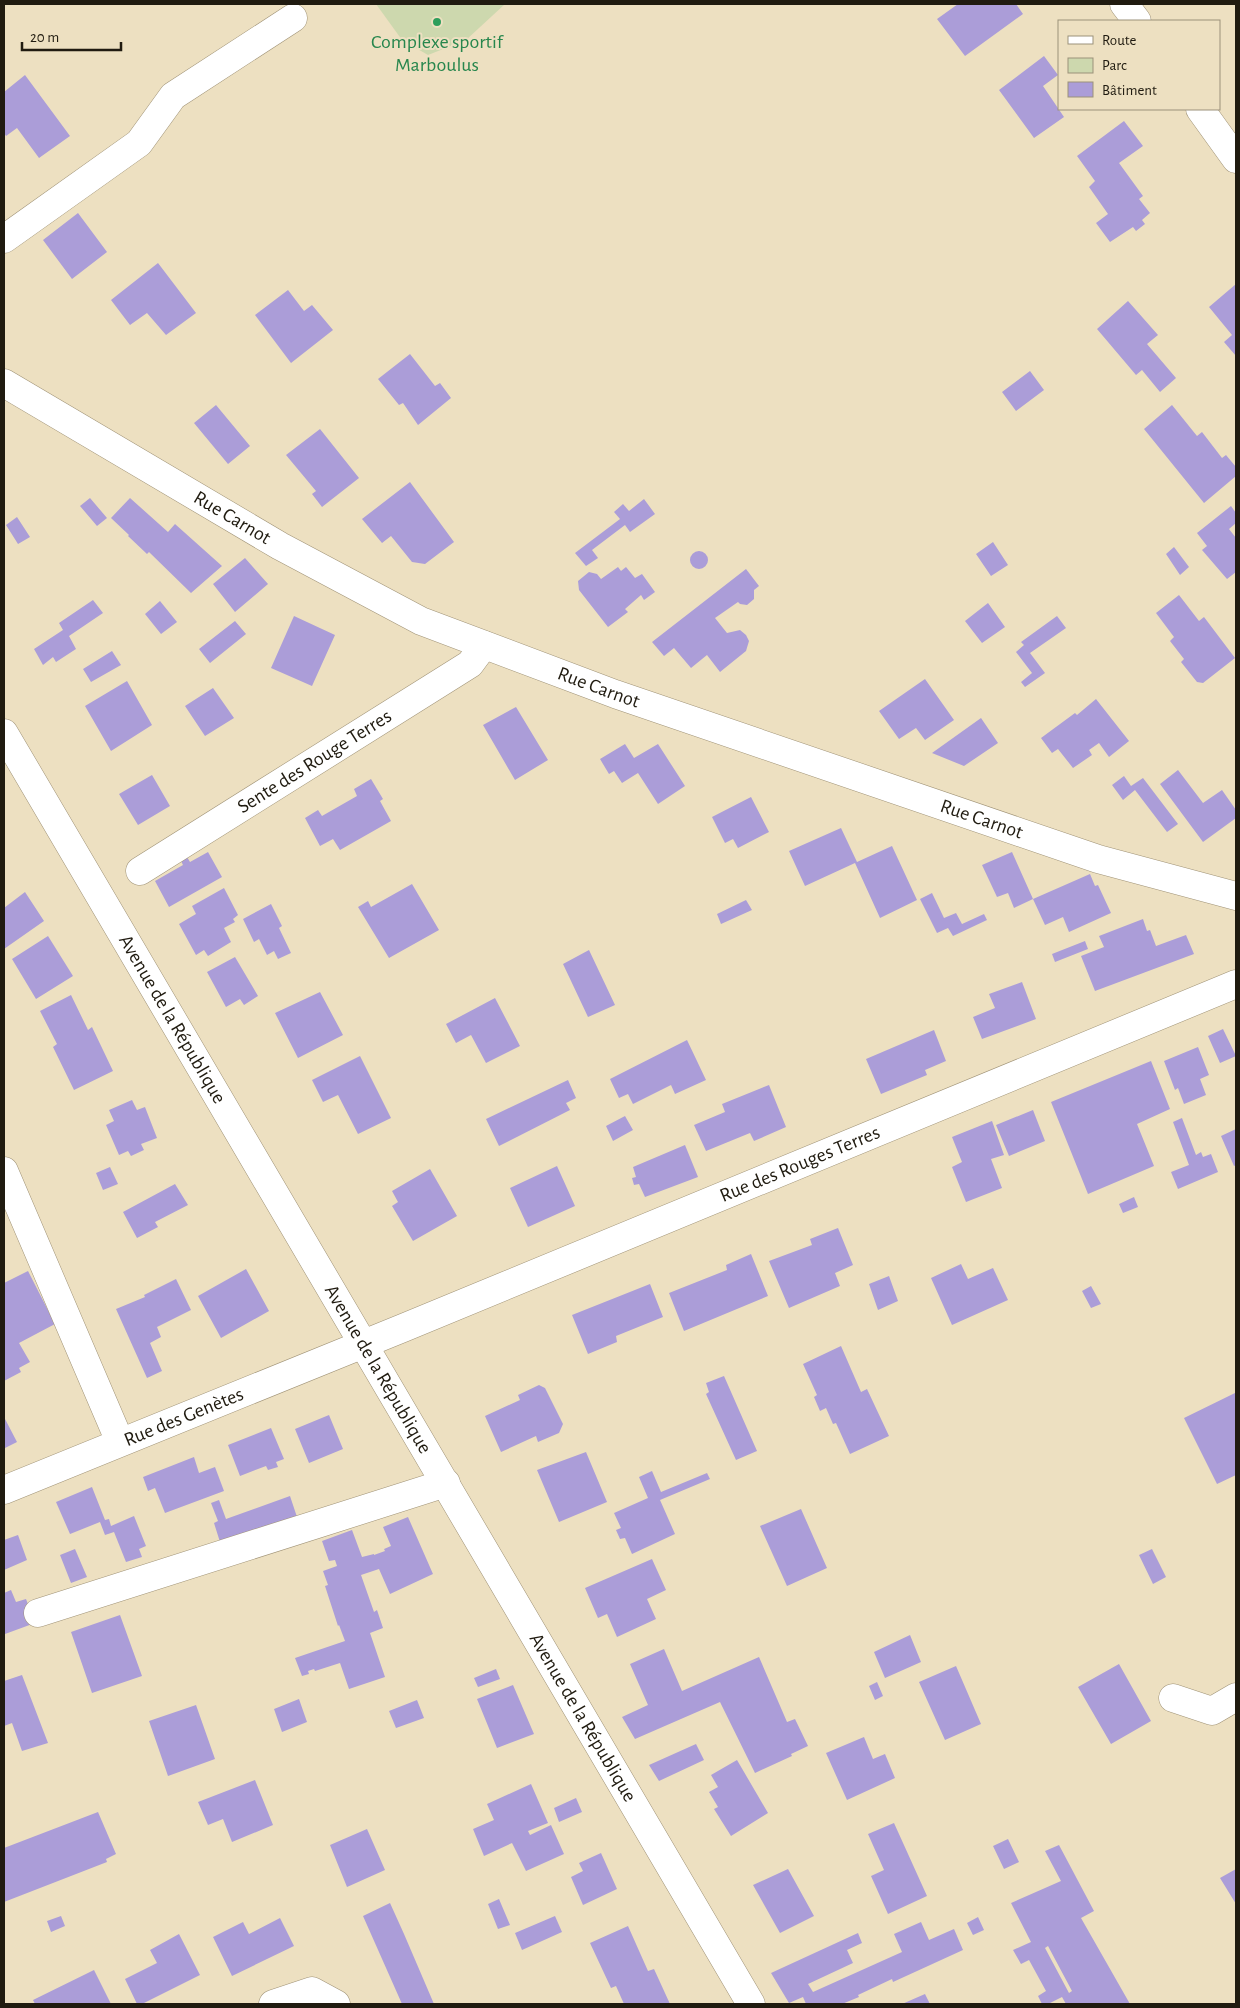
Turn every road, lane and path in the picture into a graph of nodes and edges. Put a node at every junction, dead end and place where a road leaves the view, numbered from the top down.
1 (1124, 4) edge
2 (293, 18) dead end
3 (1136, 20) edge
4 (1201, 110) edge
5 (1236, 159) edge
6 (4, 239) edge
7 (4, 383) edge
8 (484, 645) junction
9 (5, 739) edge
10 (140, 871) dead end
11 (1236, 896) edge
12 (1236, 984) edge
13 (4, 1171) edge
14 (364, 1344) junction
15 (120, 1442) junction
16 (446, 1483) junction
17 (4, 1490) edge
18 (38, 1613) dead end
19 (1236, 1697) edge
20 (1172, 1698) dead end
21 (273, 2004) edge
22 (336, 2004) edge
23 (752, 2004) edge

1 - 3 street
2 - 6 street
4 - 5 street
7 - 8 street, Rue Carnot
8 - 10 street, Sente des Rouge Terres
8 - 11 street, Rue Carnot
9 - 14 street, Avenue de la République
12 - 14 street, Rue des Rouges Terres
13 - 15 street
14 - 15 street, Rue des Genètes
14 - 16 street, Avenue de la République
15 - 17 street, Rue des Genètes
16 - 18 street
16 - 23 street, Avenue de la République
19 - 20 street
21 - 22 street

